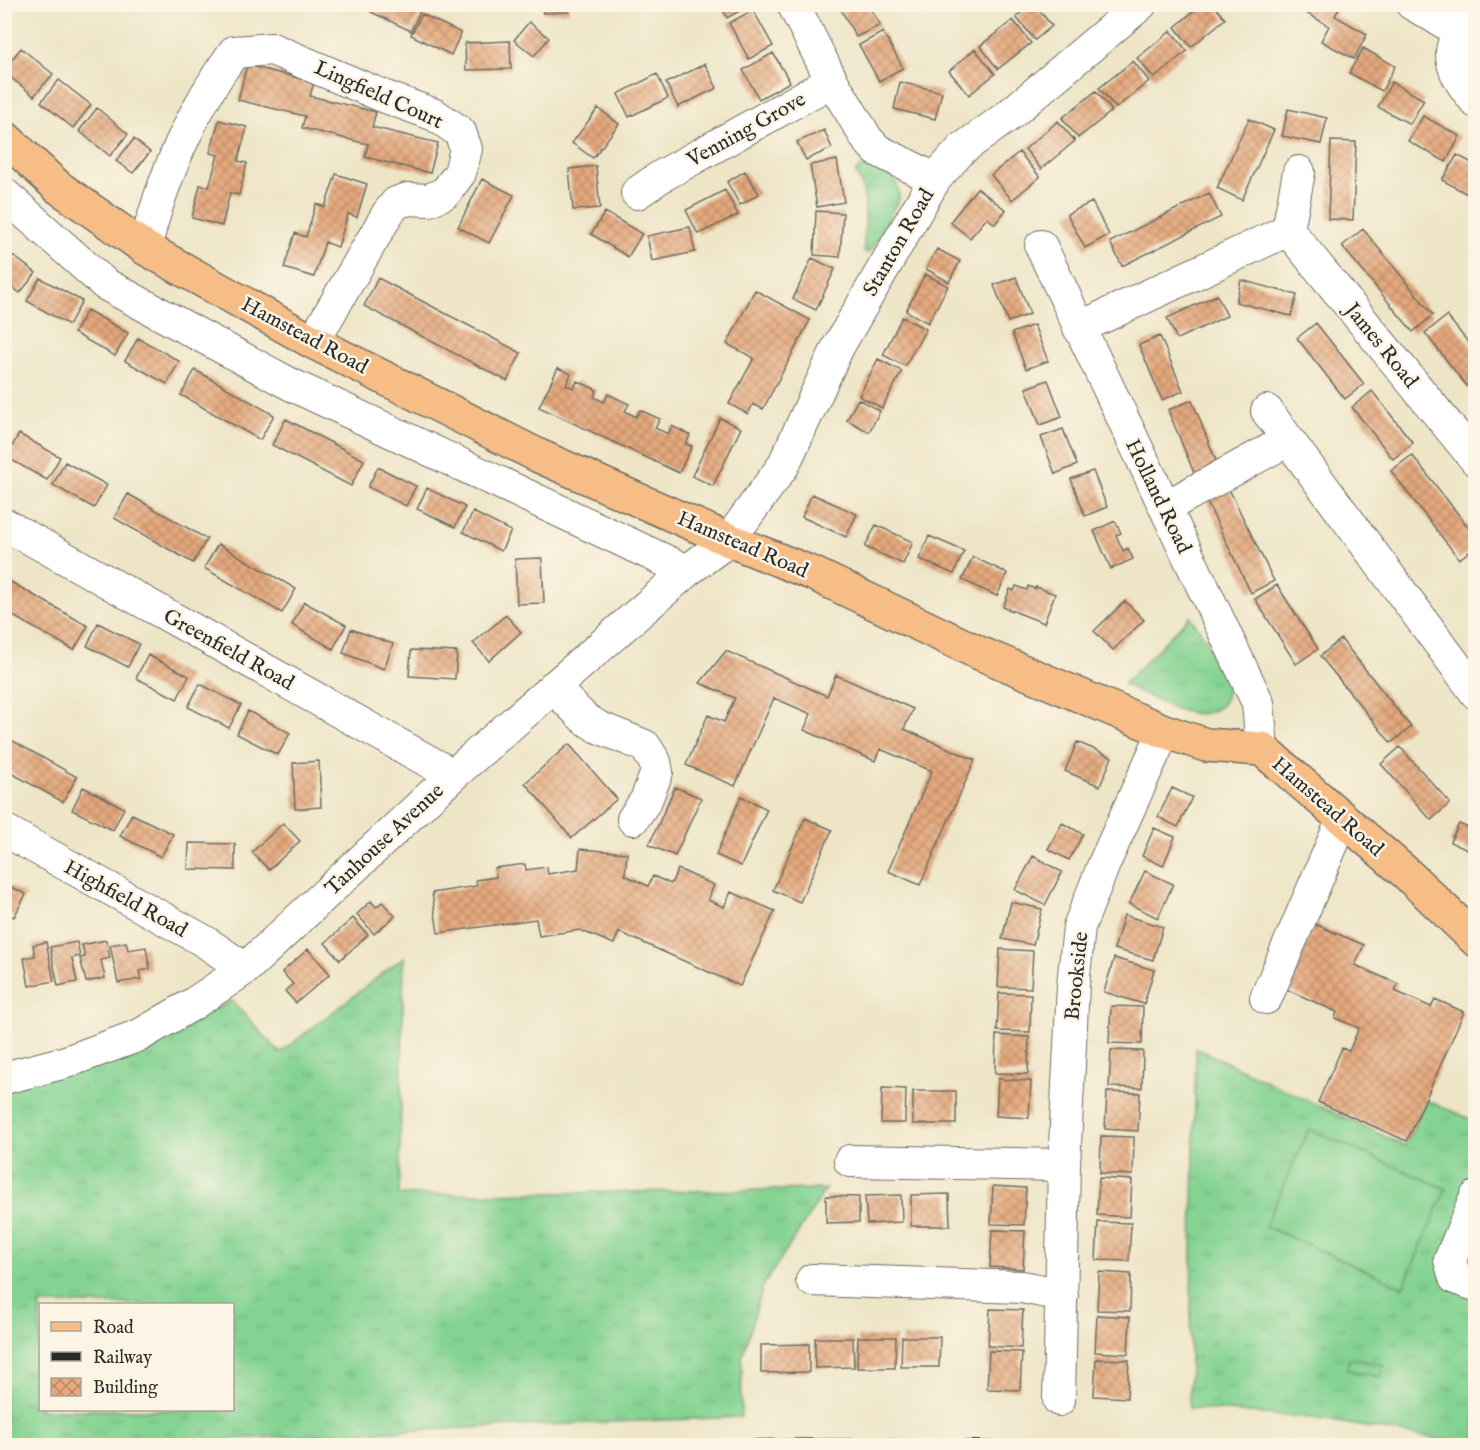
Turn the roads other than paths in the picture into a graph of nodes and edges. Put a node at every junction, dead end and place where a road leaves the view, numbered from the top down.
1 (793, 4) edge
2 (1142, 4) edge
3 (1412, 4) edge
4 (1466, 18) edge
5 (832, 81) junction
6 (1476, 102) edge
7 (4, 136) edge
8 (1299, 172) dead end
9 (650, 177) dead end
10 (934, 179) junction
11 (4, 194) edge
12 (1288, 230) junction
13 (1041, 246) dead end
14 (145, 248) junction
15 (1079, 328) junction
16 (313, 342) junction
17 (1267, 411) dead end
18 (1288, 440) junction
19 (1476, 460) edge
20 (1171, 504) dead end
21 (4, 524) edge
22 (729, 540) junction
23 (687, 571) junction
24 (553, 687) junction
25 (1476, 693) edge
26 (1164, 731) junction
27 (1262, 749) junction
28 (453, 775) junction
29 (633, 819) dead end
30 (1343, 819) junction
31 (4, 830) edge
32 (1473, 933) edge
33 (245, 969) junction
34 (1266, 998) dead end
35 (4, 1078) edge
36 (867, 1152) dead end
37 (1064, 1165) junction
38 (1476, 1197) edge
39 (812, 1280) dead end
40 (1476, 1285) edge
41 (1062, 1295) junction
42 (1059, 1400) dead end

1 - 5 street
2 - 10 street, Stanton Road
3 - 4 street
4 - 6 street
5 - 9 street, Venning Grove
5 - 10 street
7 - 14 main road, Hamstead Road
8 - 12 street
10 - 22 street, Stanton Road
11 - 23 street
12 - 15 street
12 - 19 street, James Road
13 - 15 street, Holland Road
14 - 16 main road, Hamstead Road
14 - 16 street, Lingfield Court
15 - 27 street, Holland Road
16 - 22 main road, Hamstead Road
17 - 18 street
18 - 20 street
18 - 25 street
21 - 28 street, Greenfield Road
22 - 23 street, Tanhouse Avenue
22 - 26 main road, Hamstead Road
23 - 24 street, Tanhouse Avenue
24 - 28 street, Tanhouse Avenue
24 - 29 street
26 - 27 main road, Hamstead Road
26 - 37 street, Brookside
27 - 30 main road, Hamstead Road
28 - 33 street, Tanhouse Avenue
30 - 32 main road, Hamstead Road
30 - 34 street
31 - 33 street, Highfield Road
33 - 35 street, Tanhouse Avenue
36 - 37 street
37 - 41 street, Brookside
38 - 40 street
39 - 41 street
41 - 42 street, Brookside

